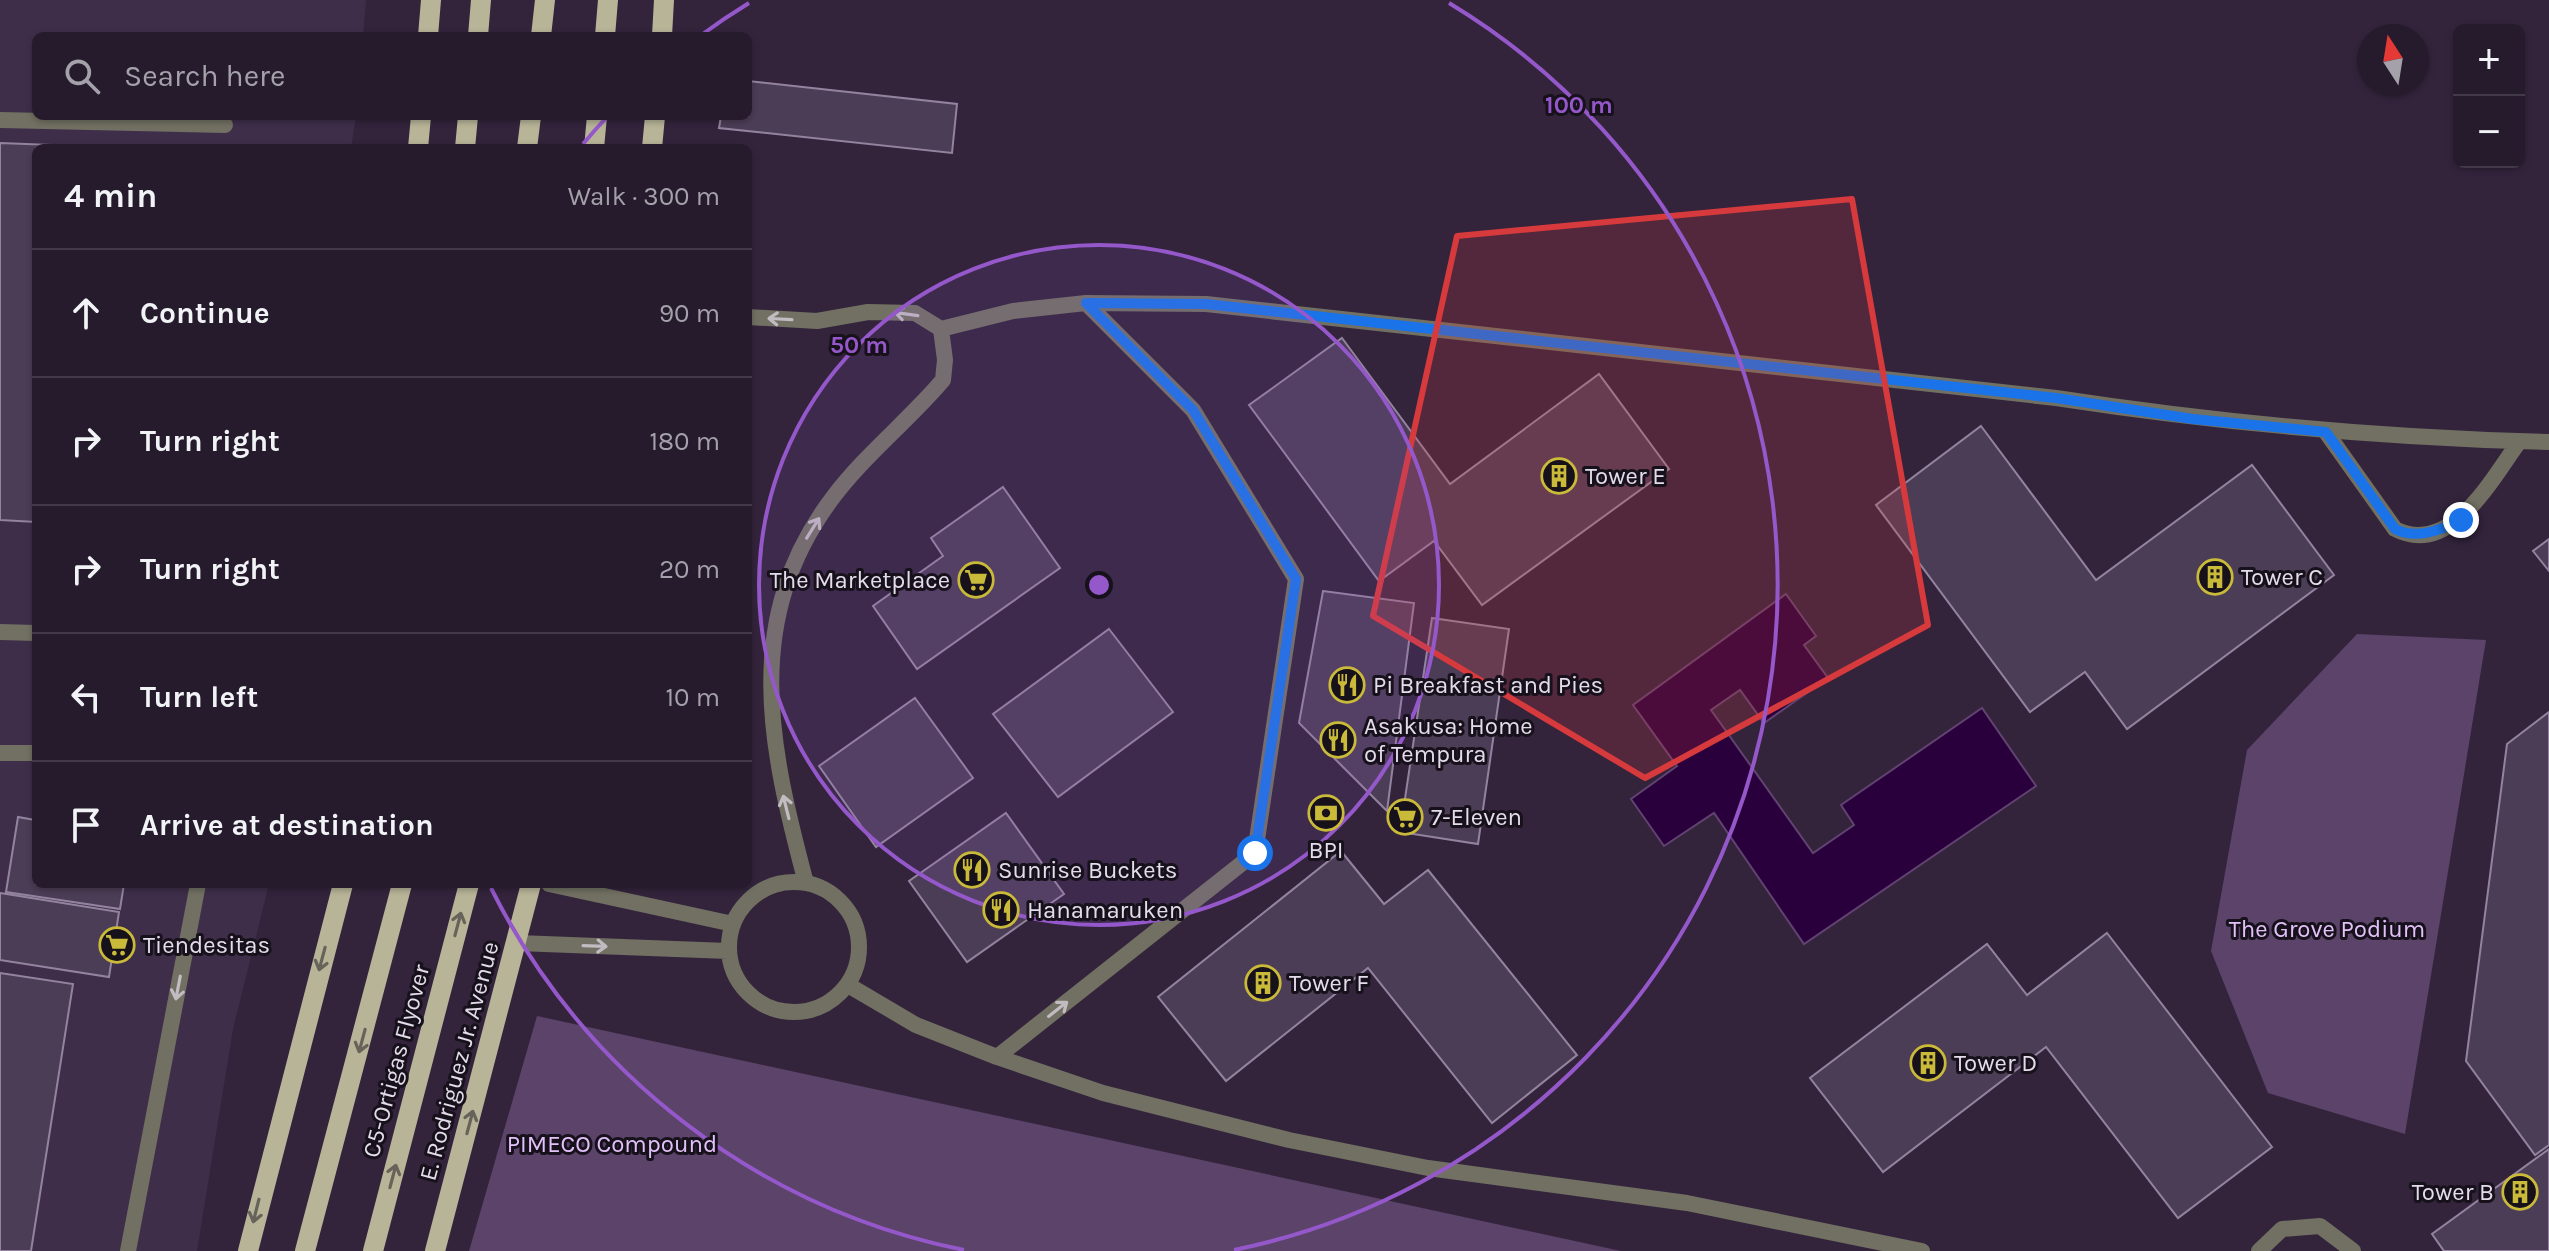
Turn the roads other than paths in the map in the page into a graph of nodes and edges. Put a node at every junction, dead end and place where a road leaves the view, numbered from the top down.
1 (431, 0) edge
2 (481, 0) edge
3 (545, 0) edge
4 (608, 0) edge
5 (664, 0) edge
6 (428, 32) edge
7 (478, 32) edge
8 (541, 32) edge
9 (605, 32) edge
10 (662, 32) edge
11 (0, 120) edge
12 (421, 120) edge
13 (468, 120) edge
14 (530, 120) edge
15 (597, 120) edge
16 (655, 120) edge
17 (225, 125) dead end
18 (418, 144) edge
19 (465, 144) edge
20 (528, 144) edge
21 (594, 144) edge
22 (652, 144) edge
23 (1086, 303) junction
24 (752, 317) edge
25 (941, 329) junction
26 (2326, 432) junction
27 (2519, 442) junction
28 (2549, 442) edge
29 (0, 632) edge
30 (32, 633) edge
31 (0, 753) edge
32 (32, 753) edge
33 (806, 883) junction
34 (197, 888) edge
35 (342, 888) edge
36 (401, 888) edge
37 (468, 888) edge
38 (530, 888) edge
39 (567, 888) edge
40 (733, 924) junction
41 (518, 943) junction
42 (728, 951) junction
43 (848, 985) junction
44 (997, 1057) junction
45 (307, 1245) edge
46 (128, 1251) edge
47 (248, 1251) edge
48 (373, 1251) edge
49 (435, 1251) edge
50 (1922, 1251) edge
51 (2259, 1251) edge
52 (2353, 1251) edge

1 - 6 main road
2 - 7 main road
3 - 8 main road
4 - 9 main road
5 - 10 main road
11 - 17 street
12 - 18 main road
13 - 19 main road
14 - 20 main road
15 - 21 main road
16 - 22 main road
23 - 25 street
23 - 26 street
44 -> 23 street
25 -> 24 street
33 -> 25 street
26 - 27 street
26 - 27 street
27 - 28 street
29 - 30 street
31 - 32 street
33 - 40 street
33 - 43 street
34 -> 46 street
35 -> 47 main road
36 -> 45 main road, C5-Ortigas Flyover
48 -> 37 main road, C5-Ortigas Flyover
38 - 41 main road, E. Rodriguez Jr. Avenue
39 - 40 street
40 - 42 street
41 -> 42 street
49 -> 41 main road, E. Rodriguez Jr. Avenue
42 - 43 street
43 - 44 street
44 - 50 street
51 - 52 street

